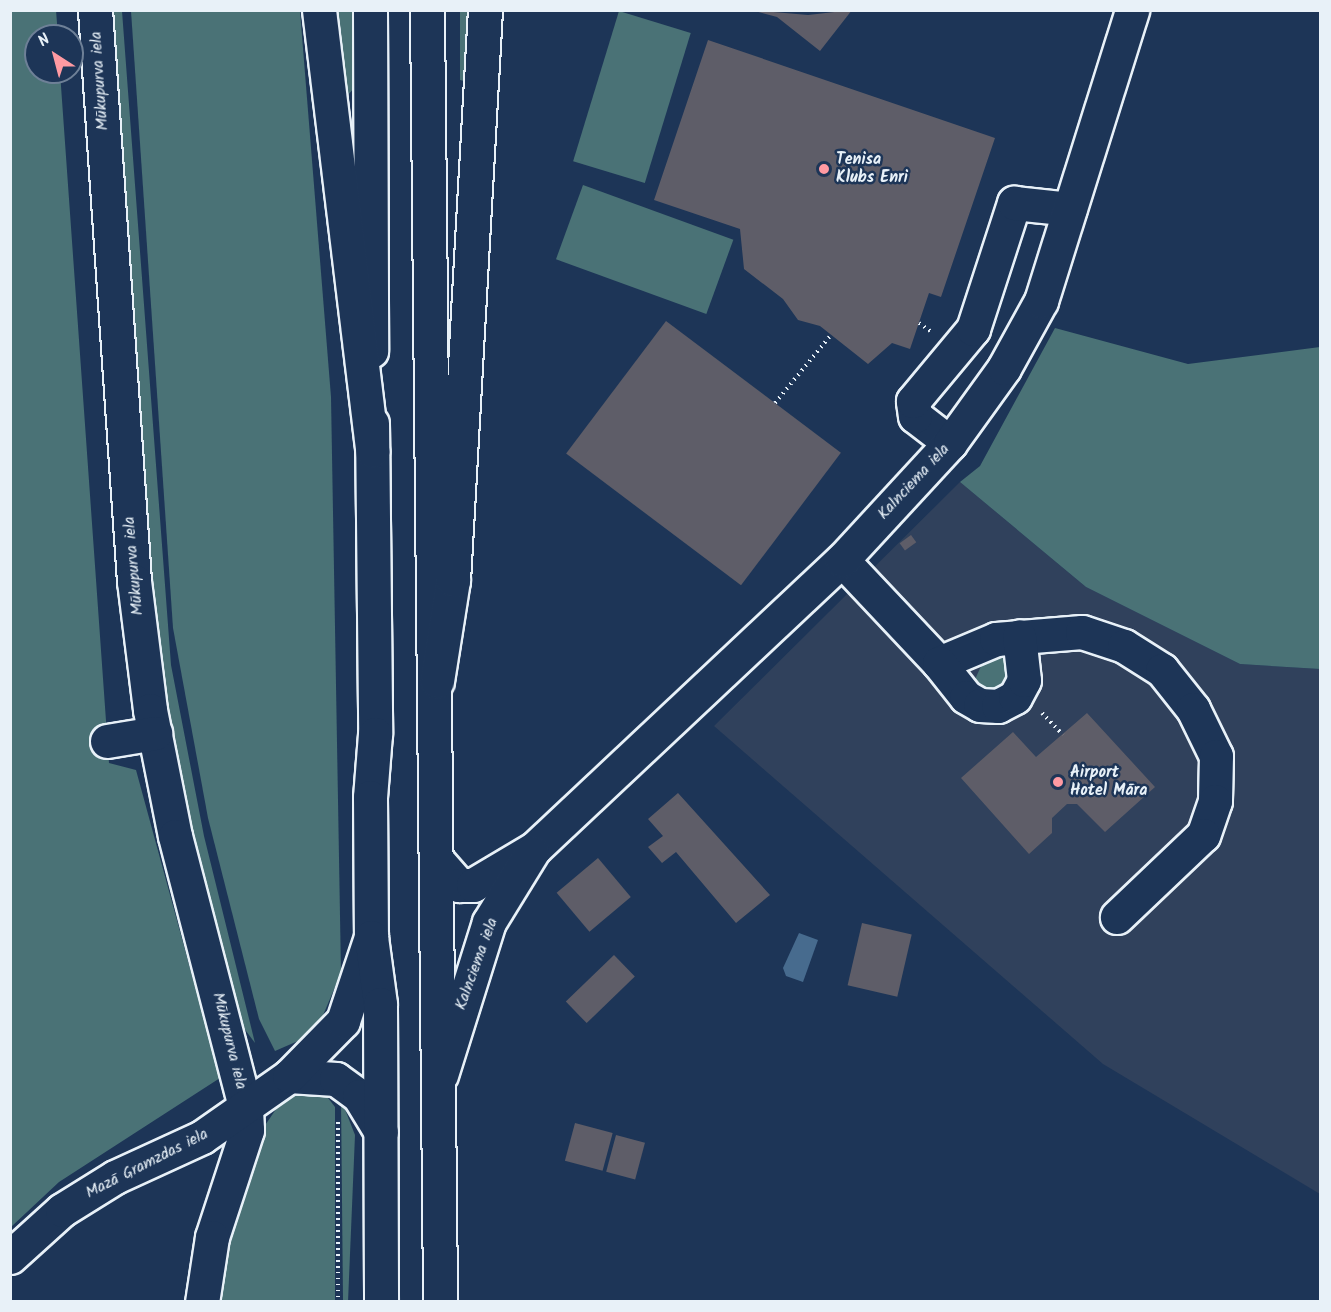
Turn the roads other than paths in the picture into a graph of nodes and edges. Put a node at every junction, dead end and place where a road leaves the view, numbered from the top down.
1 (95, 10) edge
2 (319, 10) edge
3 (370, 10) edge
4 (427, 10) edge
5 (485, 10) edge
6 (1132, 10) edge
7 (1070, 209) junction
8 (950, 443) junction
9 (372, 451) junction
10 (842, 560) junction
11 (1019, 636) junction
12 (939, 663) junction
13 (437, 681) junction
14 (155, 733) junction
15 (107, 741) dead end
16 (535, 848) junction
17 (438, 861) junction
18 (1117, 917) dead end
19 (371, 937) junction
20 (289, 1076) junction
21 (437, 1089) junction
22 (246, 1110) junction
23 (381, 1132) junction
24 (10, 1257) edge
25 (381, 1301) edge
26 (202, 1302) edge
27 (440, 1302) edge

1 - 14 main road, Mūkupurva iela
2 - 9 main road
3 - 9 main road
4 - 13 main road
5 - 13 main road
6 - 7 main road, Kalnciema iela
7 - 8 main road, Kalnciema iela
7 - 8 main road
8 - 10 main road, Kalnciema iela
9 - 19 main road
10 - 12 main road
10 - 16 main road, Kalnciema iela
11 - 12 main road
11 - 12 main road
11 - 18 main road
13 - 17 main road
14 - 15 main road
14 - 22 main road, Mūkupurva iela
16 - 17 main road, Kalnciema iela
16 - 21 main road, Kalnciema iela
17 - 21 main road
19 - 20 main road, Mazā Gramzdas iela
19 - 23 main road
20 - 22 main road, Mazā Gramzdas iela
20 - 23 main road
21 - 27 main road
22 - 24 main road, Mazā Gramzdas iela
22 - 26 main road, Mūkupurva iela
23 - 25 main road

